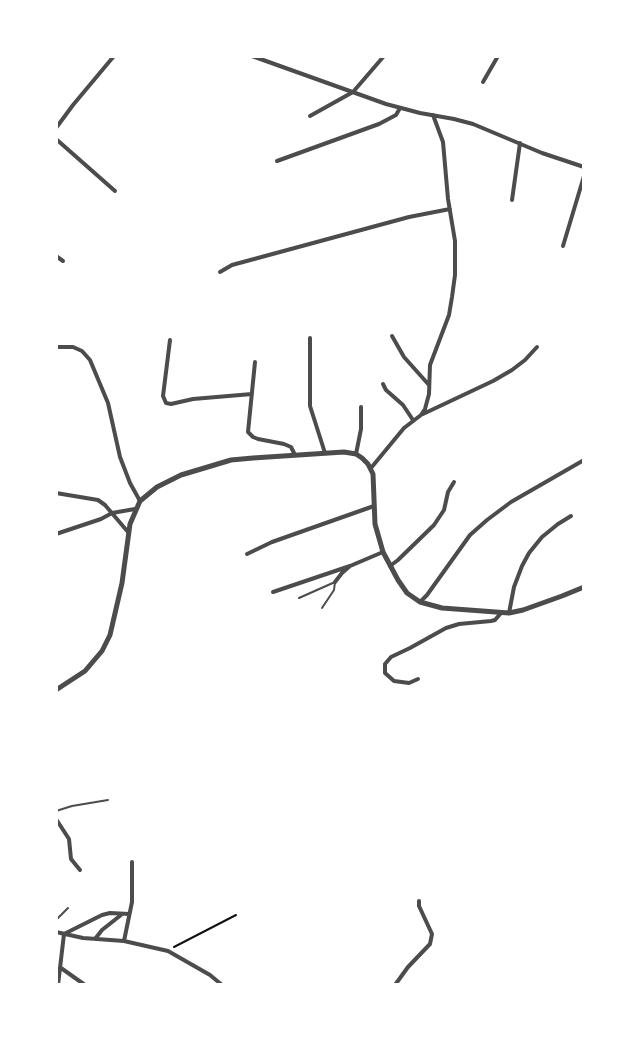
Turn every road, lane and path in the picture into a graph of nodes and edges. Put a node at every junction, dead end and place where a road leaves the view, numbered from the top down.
1 (114, 56) edge
2 (252, 56) edge
3 (384, 56) edge
4 (498, 56) edge
5 (483, 82) dead end
6 (353, 92) junction
7 (400, 108) junction
8 (433, 115) junction
9 (310, 116) dead end
10 (57, 127) edge
11 (56, 139) edge
12 (520, 143) junction
13 (277, 161) dead end
14 (584, 167) edge
15 (584, 176) edge
16 (115, 191) dead end
17 (512, 200) dead end
18 (450, 209) junction
19 (563, 246) dead end
20 (56, 256) edge
21 (63, 261) dead end
22 (220, 272) dead end
23 (392, 336) dead end
24 (310, 338) dead end
25 (170, 340) dead end
26 (56, 347) edge
27 (537, 347) dead end
28 (255, 362) dead end
29 (383, 384) dead end
30 (429, 385) junction
31 (252, 394) junction
32 (362, 406) dead end
33 (421, 415) junction
34 (413, 420) junction
35 (325, 453) junction
36 (356, 454) junction
37 (295, 455) junction
38 (584, 460) edge
39 (371, 468) junction
40 (454, 482) dead end
41 (56, 493) edge
42 (140, 501) junction
43 (374, 506) junction
44 (135, 509) junction
45 (112, 513) junction
46 (571, 516) dead end
47 (128, 532) junction
48 (56, 534) edge
49 (383, 552) junction
50 (246, 554) dead end
51 (350, 566) junction
52 (390, 566) junction
53 (335, 582) junction
54 (584, 587) edge
55 (273, 592) dead end
56 (299, 598) dead end
57 (420, 602) junction
58 (322, 608) dead end
59 (501, 613) junction
60 (509, 613) junction
61 (418, 679) dead end
62 (56, 690) edge
63 (108, 800) dead end
64 (56, 811) edge
65 (56, 819) edge
66 (132, 862) dead end
67 (80, 870) dead end
68 (419, 901) dead end
69 (68, 908) dead end
70 (129, 914) junction
71 (121, 915) junction
72 (236, 915) dead end
73 (56, 920) edge
74 (56, 932) edge
75 (64, 934) junction
76 (95, 939) junction
77 (124, 941) junction
78 (168, 950) junction
79 (60, 968) junction
80 (58, 985) edge
81 (85, 985) edge
82 (222, 985) edge
83 (395, 985) edge

1 - 10 street
2 - 6 street
3 - 6 street
4 - 5 street
6 - 7 street
6 - 9 street
7 - 8 street
7 - 13 street
8 - 12 street
8 - 18 street
11 - 16 street
12 - 14 street
12 - 17 street
15 - 19 street
18 - 22 street
18 - 30 street
20 - 21 street
23 - 30 street
24 - 35 street
25 - 31 street
26 - 42 street
27 - 33 street
28 - 31 street
29 - 34 street
30 - 33 street
31 - 37 street
32 - 36 street
33 - 34 street
34 - 39 street
35 - 36 street
35 - 37 street
36 - 39 street
37 - 42 street
38 - 57 street
39 - 43 street
40 - 52 street
41 - 45 street
42 - 44 street
43 - 49 street
43 - 50 street
44 - 45 street
44 - 47 street
45 - 47 street
45 - 48 street
46 - 60 street
47 - 62 street
49 - 51 street
49 - 52 street
51 - 53 street
51 - 55 street
52 - 57 street
53 - 56 lane
53 - 58 lane
54 - 60 street
57 - 59 street
59 - 60 street
59 - 61 street
63 - 64 lane
65 - 67 street
66 - 70 street
68 - 83 street
69 - 73 lane
70 - 71 street
70 - 77 street
71 - 75 street
71 - 76 street
72 - 78 path
74 - 75 street
75 - 76 street
75 - 79 street
76 - 77 street
77 - 78 street
78 - 82 street
79 - 80 street
79 - 81 street

